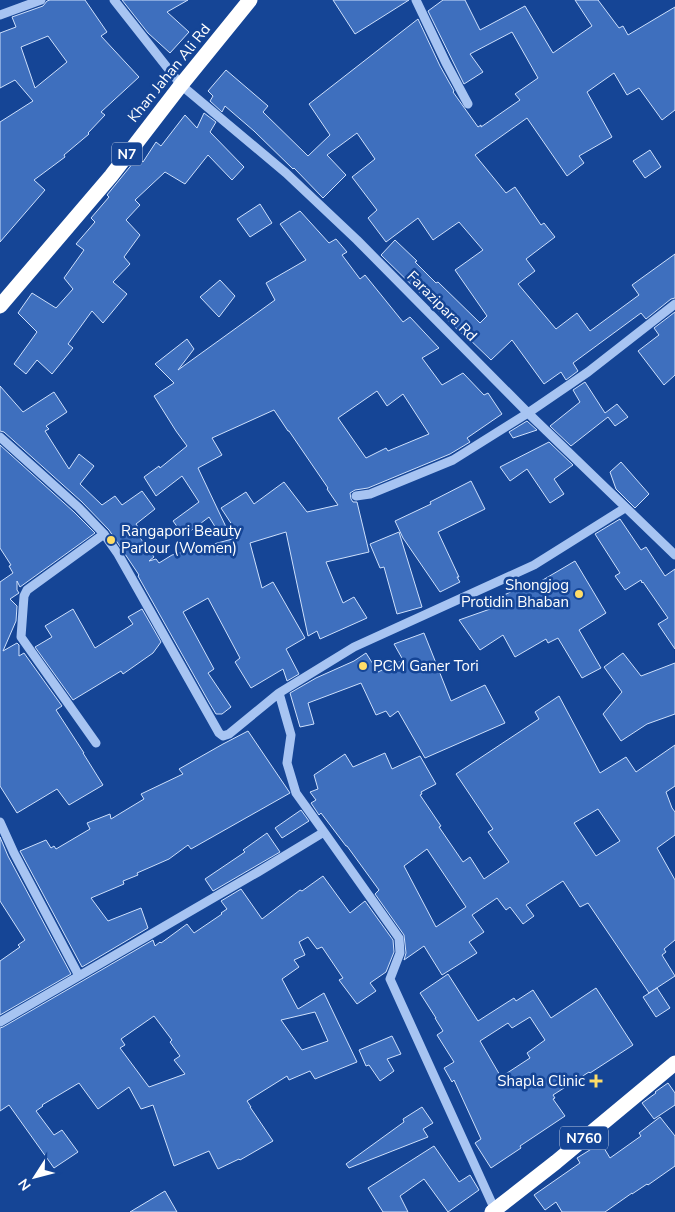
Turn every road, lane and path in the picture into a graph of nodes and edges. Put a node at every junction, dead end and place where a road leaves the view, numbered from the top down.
1 (41, 0) edge
2 (114, 0) edge
3 (250, 0) edge
4 (416, 0) edge
5 (0, 15) edge
6 (181, 85) junction
7 (468, 104) dead end
8 (675, 304) edge
9 (0, 306) edge
10 (528, 413) junction
11 (0, 437) edge
12 (356, 496) dead end
13 (625, 508) junction
14 (104, 534) junction
15 (675, 555) edge
16 (279, 694) junction
17 (96, 743) dead end
18 (0, 822) edge
19 (324, 832) junction
20 (79, 976) junction
21 (0, 1022) edge
22 (675, 1063) edge
23 (494, 1211) edge

1 - 5 street
2 - 6 street, Farazipara Rd
3 - 6 highway, Khan Jahan Ali Rd / N7
4 - 7 street
6 - 9 highway, Khan Jahan Ali Rd / N7
6 - 10 street, Farazipara Rd
8 - 10 street
10 - 12 street
10 - 13 street, Farazipara Rd
11 - 14 street
13 - 15 street, Farazipara Rd
13 - 16 street
14 - 16 street
14 - 17 street
16 - 19 street
18 - 20 street
19 - 20 street
19 - 23 street
20 - 21 street
22 - 23 highway, N760

